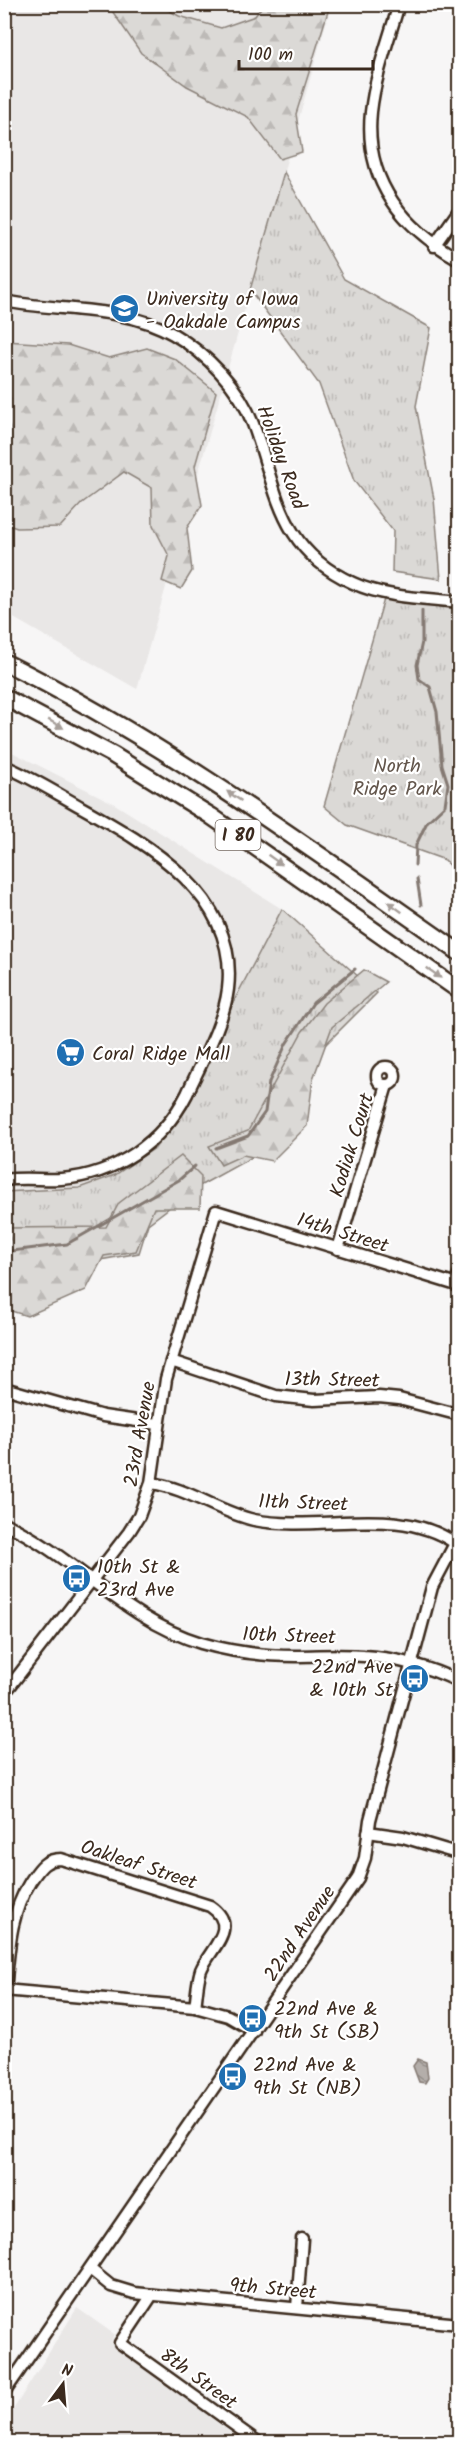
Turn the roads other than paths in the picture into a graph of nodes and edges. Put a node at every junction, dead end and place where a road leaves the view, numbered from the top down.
1 (399, 4) edge
2 (459, 209) edge
3 (434, 246) junction
4 (459, 260) edge
5 (4, 302) edge
6 (459, 602) edge
7 (4, 662) edge
8 (4, 697) edge
9 (4, 766) edge
10 (459, 953) edge
11 (459, 991) edge
12 (387, 1085) dead end
13 (4, 1180) edge
14 (216, 1211) joint
15 (338, 1249) junction
16 (459, 1272) edge
17 (457, 1286) edge
18 (171, 1361) junction
19 (4, 1388) edge
20 (459, 1415) edge
21 (158, 1424) junction
22 (151, 1483) junction
23 (4, 1523) edge
24 (457, 1538) edge
25 (92, 1581) junction
26 (412, 1663) junction
27 (459, 1682) edge
28 (4, 1694) edge
29 (368, 1832) junction
30 (459, 1854) edge
31 (5, 1990) edge
32 (195, 2007) junction
33 (254, 2031) junction
34 (302, 2239) dead end
35 (90, 2270) junction
36 (152, 2295) junction
37 (297, 2308) junction
38 (459, 2324) edge
39 (4, 2393) edge
40 (258, 2442) edge

1 - 3 street
2 - 3 street
3 - 4 street
5 - 6 street, Holiday Road
10 -> 7 highway, I 80
8 -> 11 highway, I 80
9 - 13 street
12 - 15 street, Kodiak Court
14 - 15 street, 14th Street
14 - 18 street, 23rd Avenue
15 - 17 street, 14th Street
16 - 17 street
18 - 20 street, 13th Street
18 - 21 street, 23rd Avenue
19 - 21 street
21 - 22 street, 23rd Avenue
22 - 24 street, 11th Street
22 - 25 street, 23rd Avenue
23 - 25 street, 10th Street
24 - 26 street, 22nd Avenue
25 - 26 street, 10th Street
25 - 28 street, 23rd Avenue
26 - 27 street, 10th Street
26 - 29 street, 22nd Avenue
29 - 30 street
29 - 33 street, 22nd Avenue
31 - 32 street
31 - 32 street, Oakleaf Street
32 - 33 street
33 - 35 street, 22nd Avenue
34 - 37 street
35 - 36 street, 9th Street
35 - 39 street, 22nd Avenue
36 - 37 street, 9th Street
36 - 40 street, 8th Street
37 - 38 street, 9th Street

